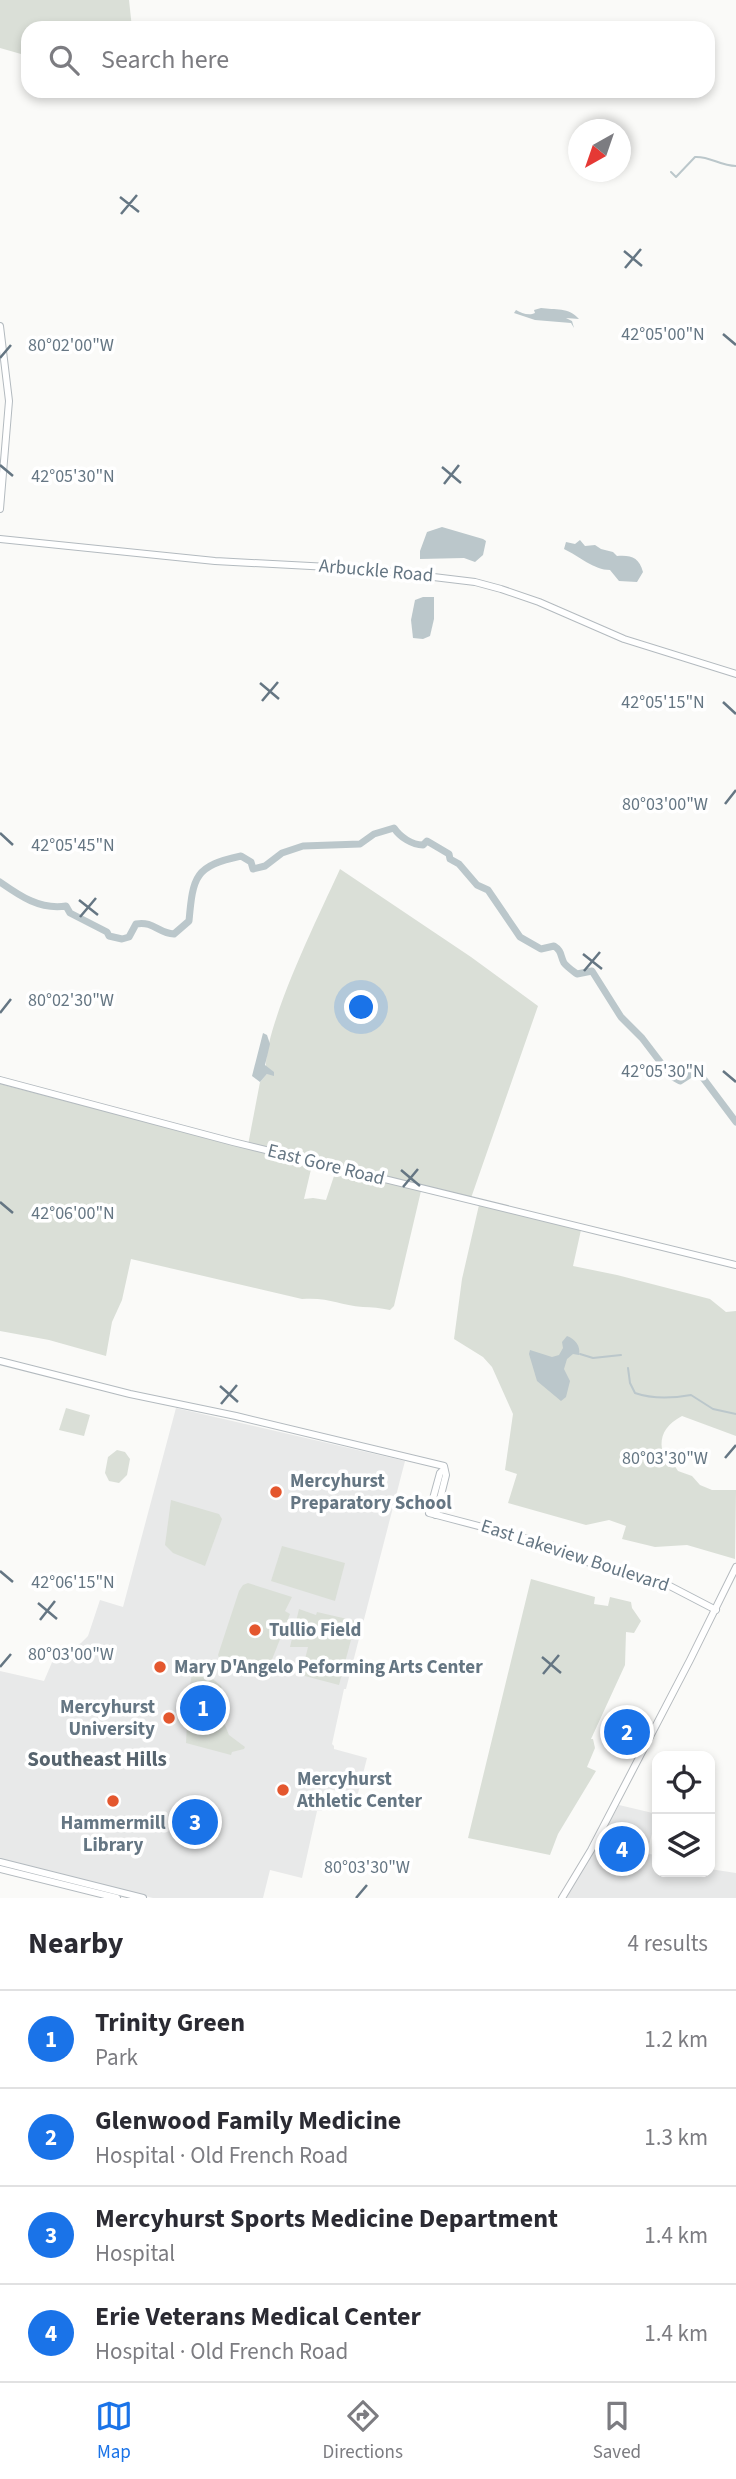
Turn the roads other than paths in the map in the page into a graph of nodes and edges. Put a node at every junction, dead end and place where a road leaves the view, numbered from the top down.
1 (0, 326) edge
2 (0, 509) edge
3 (0, 539) edge
4 (736, 674) edge
5 (0, 1080) edge
6 (736, 1265) edge
7 (0, 1361) edge
8 (736, 1566) edge
9 (716, 1610) junction
10 (0, 1862) edge
11 (0, 1869) edge
12 (117, 1898) edge
13 (143, 1898) edge
14 (562, 1898) edge

1 - 2 street
3 - 4 street, Arbuckle Road
5 - 6 street, East Gore Road
7 - 9 street, East Lakeview Boulevard
8 - 9 street
9 - 14 street
10 - 13 street
11 - 12 street

